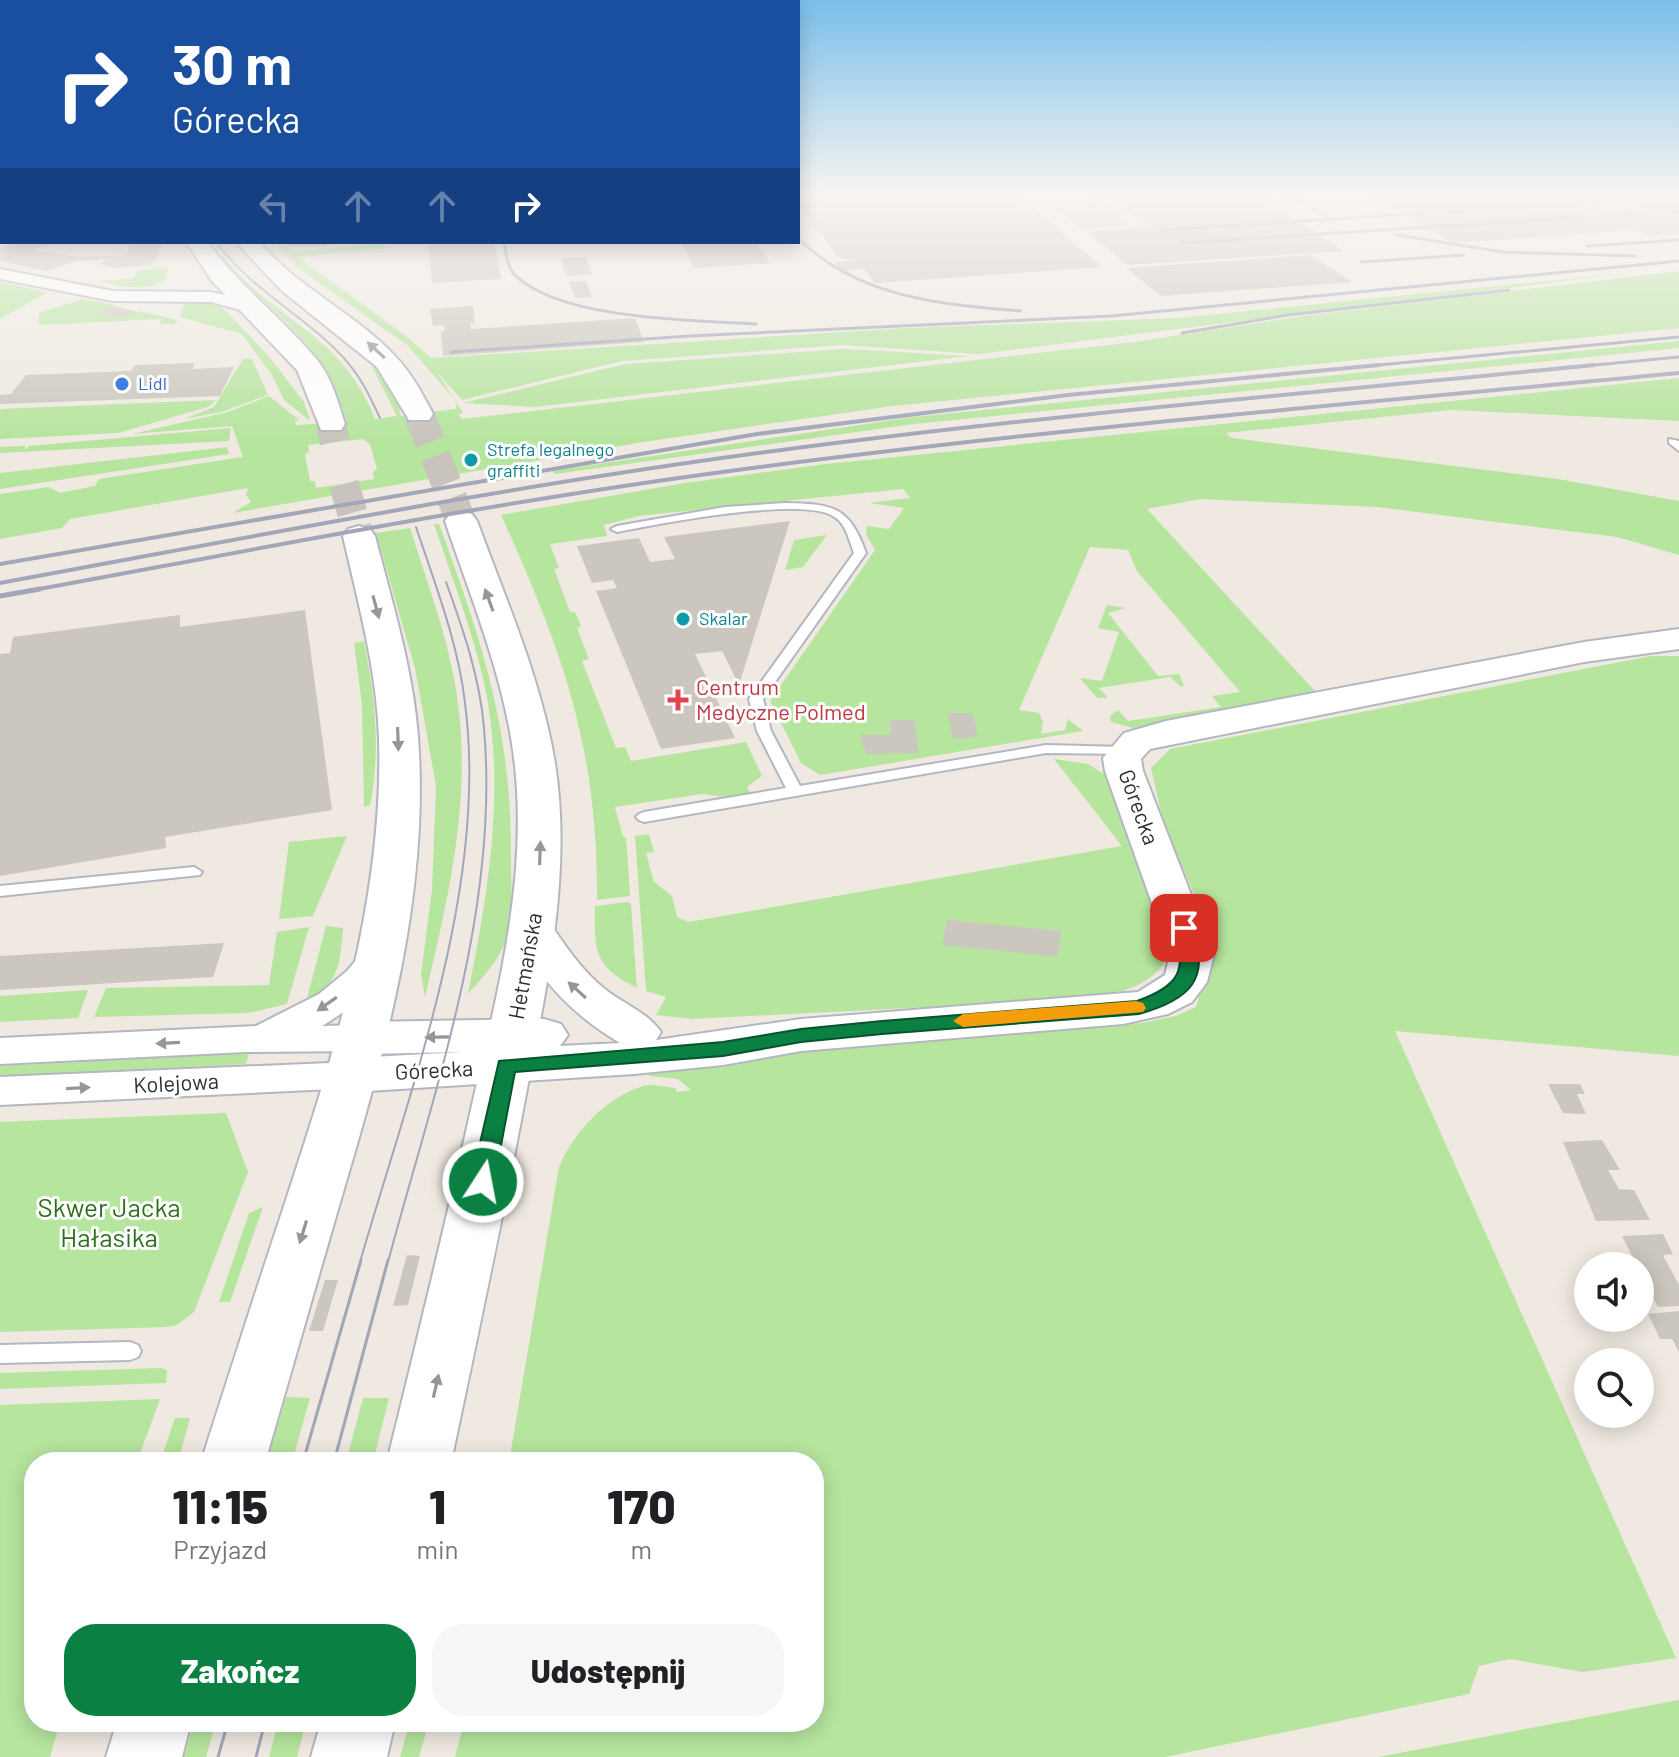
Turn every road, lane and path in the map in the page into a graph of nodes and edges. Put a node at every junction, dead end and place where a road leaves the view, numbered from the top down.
1 (15, 277) edge
2 (175, 277) edge
3 (215, 277) edge
4 (280, 277) edge
5 (102, 294) junction
6 (252, 307) junction
7 (419, 414) tunnel mouth
8 (334, 438) tunnel mouth
9 (461, 521) tunnel mouth
10 (617, 529) dead end
11 (359, 536) tunnel mouth
12 (1679, 639) edge
13 (1125, 751) junction
14 (795, 791) junction
15 (644, 817) dead end
16 (194, 872) dead end
17 (0, 891) edge
18 (534, 931) junction
19 (383, 951) junction
20 (637, 1032) junction
21 (801, 1035) junction
22 (246, 1039) junction
23 (0, 1051) edge
24 (509, 1051) junction
25 (358, 1056) junction
26 (0, 1091) edge
27 (130, 1351) dead end
28 (0, 1354) edge
29 (236, 1452) edge
30 (421, 1452) edge
31 (151, 1732) edge
32 (355, 1732) edge
33 (144, 1757) edge
34 (349, 1757) edge

1 - 5 street
2 - 5 street
3 - 6 main road
7 -> 4 main road
5 - 6 street
6 - 8 main road
18 -> 9 main road, Hetmańska
10 - 14 lane
11 -> 19 main road
12 - 13 street, Górecka
13 - 14 lane
13 - 21 street, Górecka
14 - 15 lane
16 - 17 lane
20 -> 18 street
18 - 24 main road, Hetmańska
19 -> 22 street, Kolejowa
19 - 25 main road
20 - 21 street, Górecka
20 - 24 street, Górecka
21 - 24 street, Górecka
22 -> 23 street, Kolejowa
22 - 25 street, Kolejowa
24 - 25 street, Górecka
30 -> 24 main road, Hetmańska
26 -> 25 street, Kolejowa
25 -> 29 main road
27 - 28 lane
31 - 33 main road
32 - 34 main road

